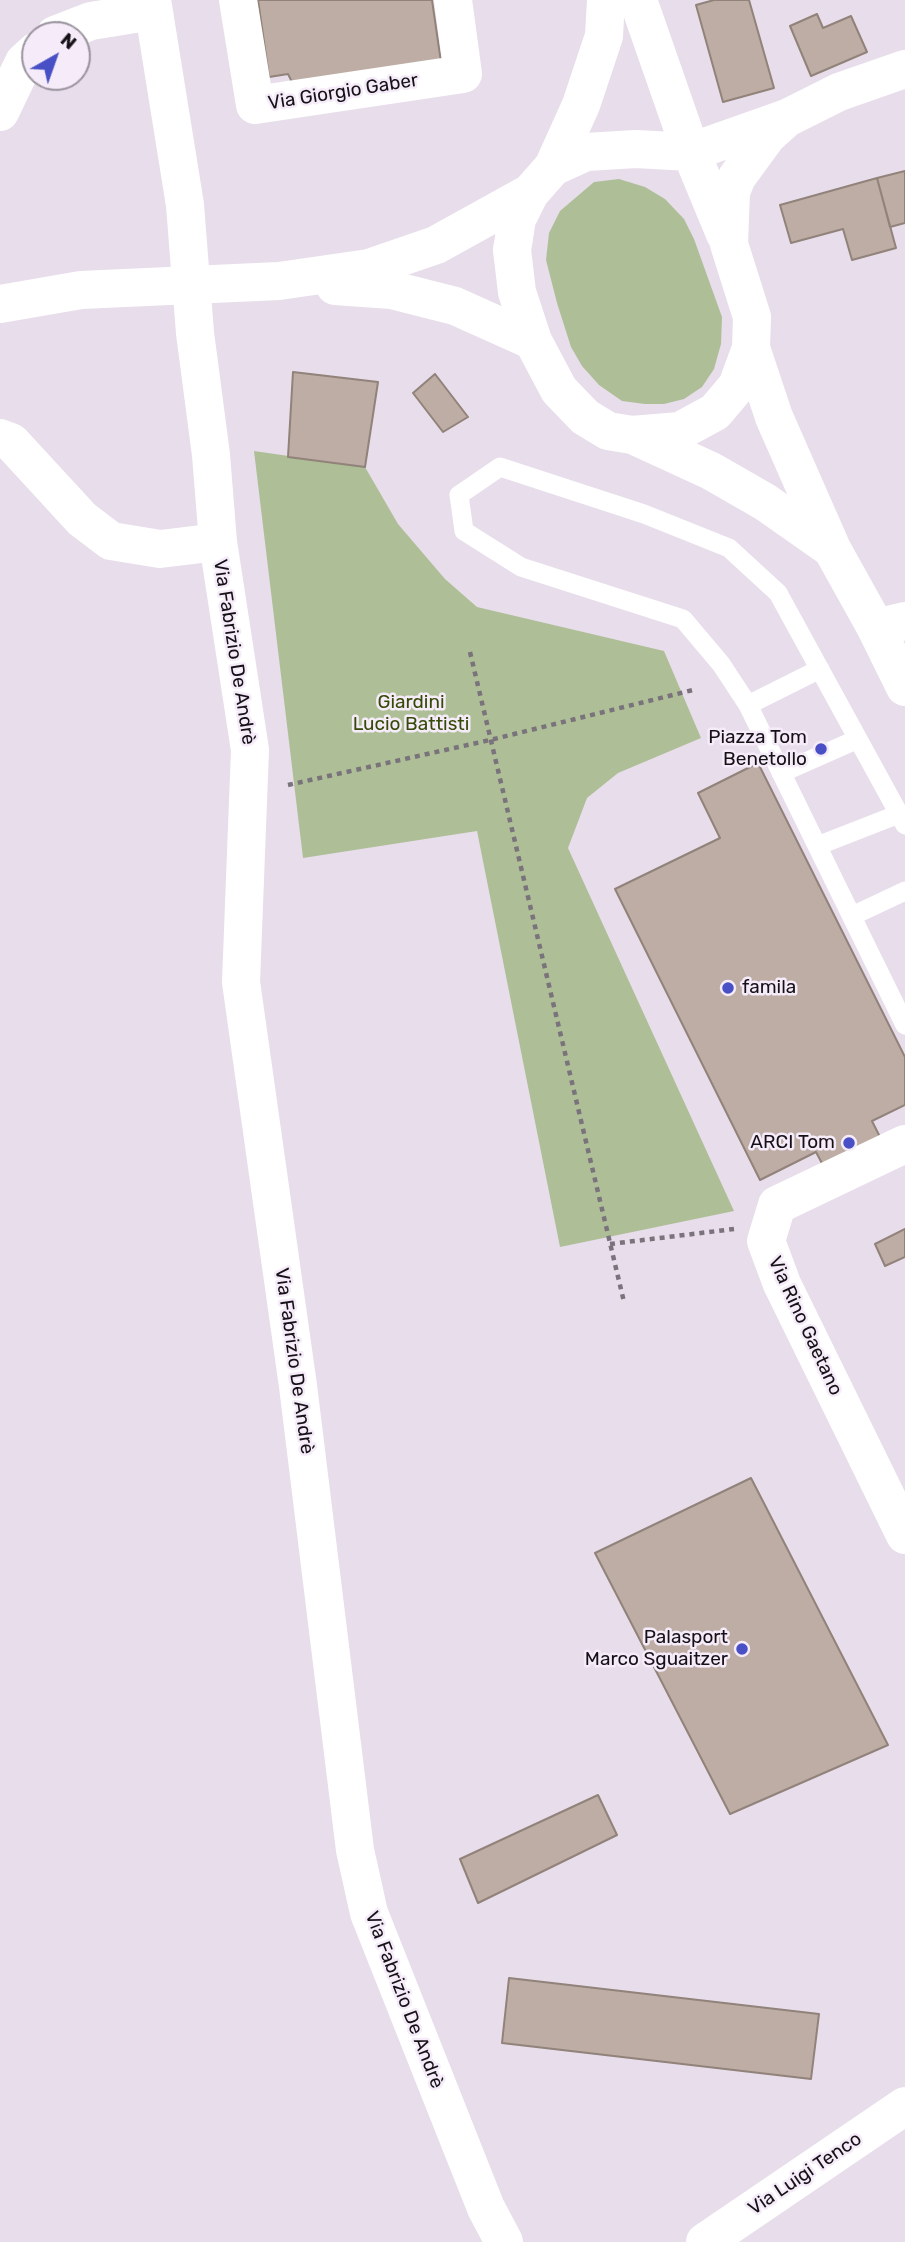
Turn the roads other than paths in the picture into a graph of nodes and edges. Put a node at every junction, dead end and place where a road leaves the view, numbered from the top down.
1 (238, 0) edge
2 (453, 0) edge
3 (606, 0) edge
4 (638, 0) edge
5 (153, 6) edge
6 (91, 21) edge
7 (21, 68) edge
8 (905, 69) edge
9 (0, 112) edge
10 (787, 118) junction
11 (691, 152) junction
12 (542, 180) junction
13 (729, 244) junction
14 (279, 281) junction
15 (0, 304) edge
16 (533, 341) junction
17 (751, 348) junction
18 (632, 435) junction
19 (0, 438) edge
20 (218, 542) junction
21 (832, 549) junction
22 (891, 624) edge
23 (820, 669) junction
24 (905, 687) edge
25 (748, 705) junction
26 (858, 739) junction
27 (781, 773) junction
28 (902, 820) edge
29 (817, 846) junction
30 (905, 891) edge
31 (852, 916) junction
32 (896, 984) edge
33 (905, 1025) edge
34 (905, 1144) edge
35 (905, 1535) edge
36 (905, 2105) edge
37 (504, 2242) edge
38 (705, 2242) edge

1 - 2 street, Via Giorgio Gaber
3 - 12 street
4 - 11 street
5 - 6 street
5 - 20 street, Via Fabrizio De Andrè
7 - 9 street
8 - 10 street
10 - 11 street
10 - 13 street
11 - 12 street
11 - 13 street
12 - 14 street
12 - 16 street
13 - 17 street
14 - 15 street
14 - 16 street
16 - 18 street
17 - 18 street
17 - 21 street
18 - 21 street
19 - 20 street
20 - 37 street, Via Fabrizio De Andrè
21 - 22 street
22 - 24 street
23 - 25 lane
23 - 25 lane
23 - 26 lane
25 - 27 lane
26 - 27 lane
26 - 28 lane
27 - 29 lane
28 - 29 lane
29 - 31 lane
30 - 31 lane
31 - 32 lane
32 - 33 lane
34 - 35 street, Via Rino Gaetano
36 - 38 street, Via Luigi Tenco

